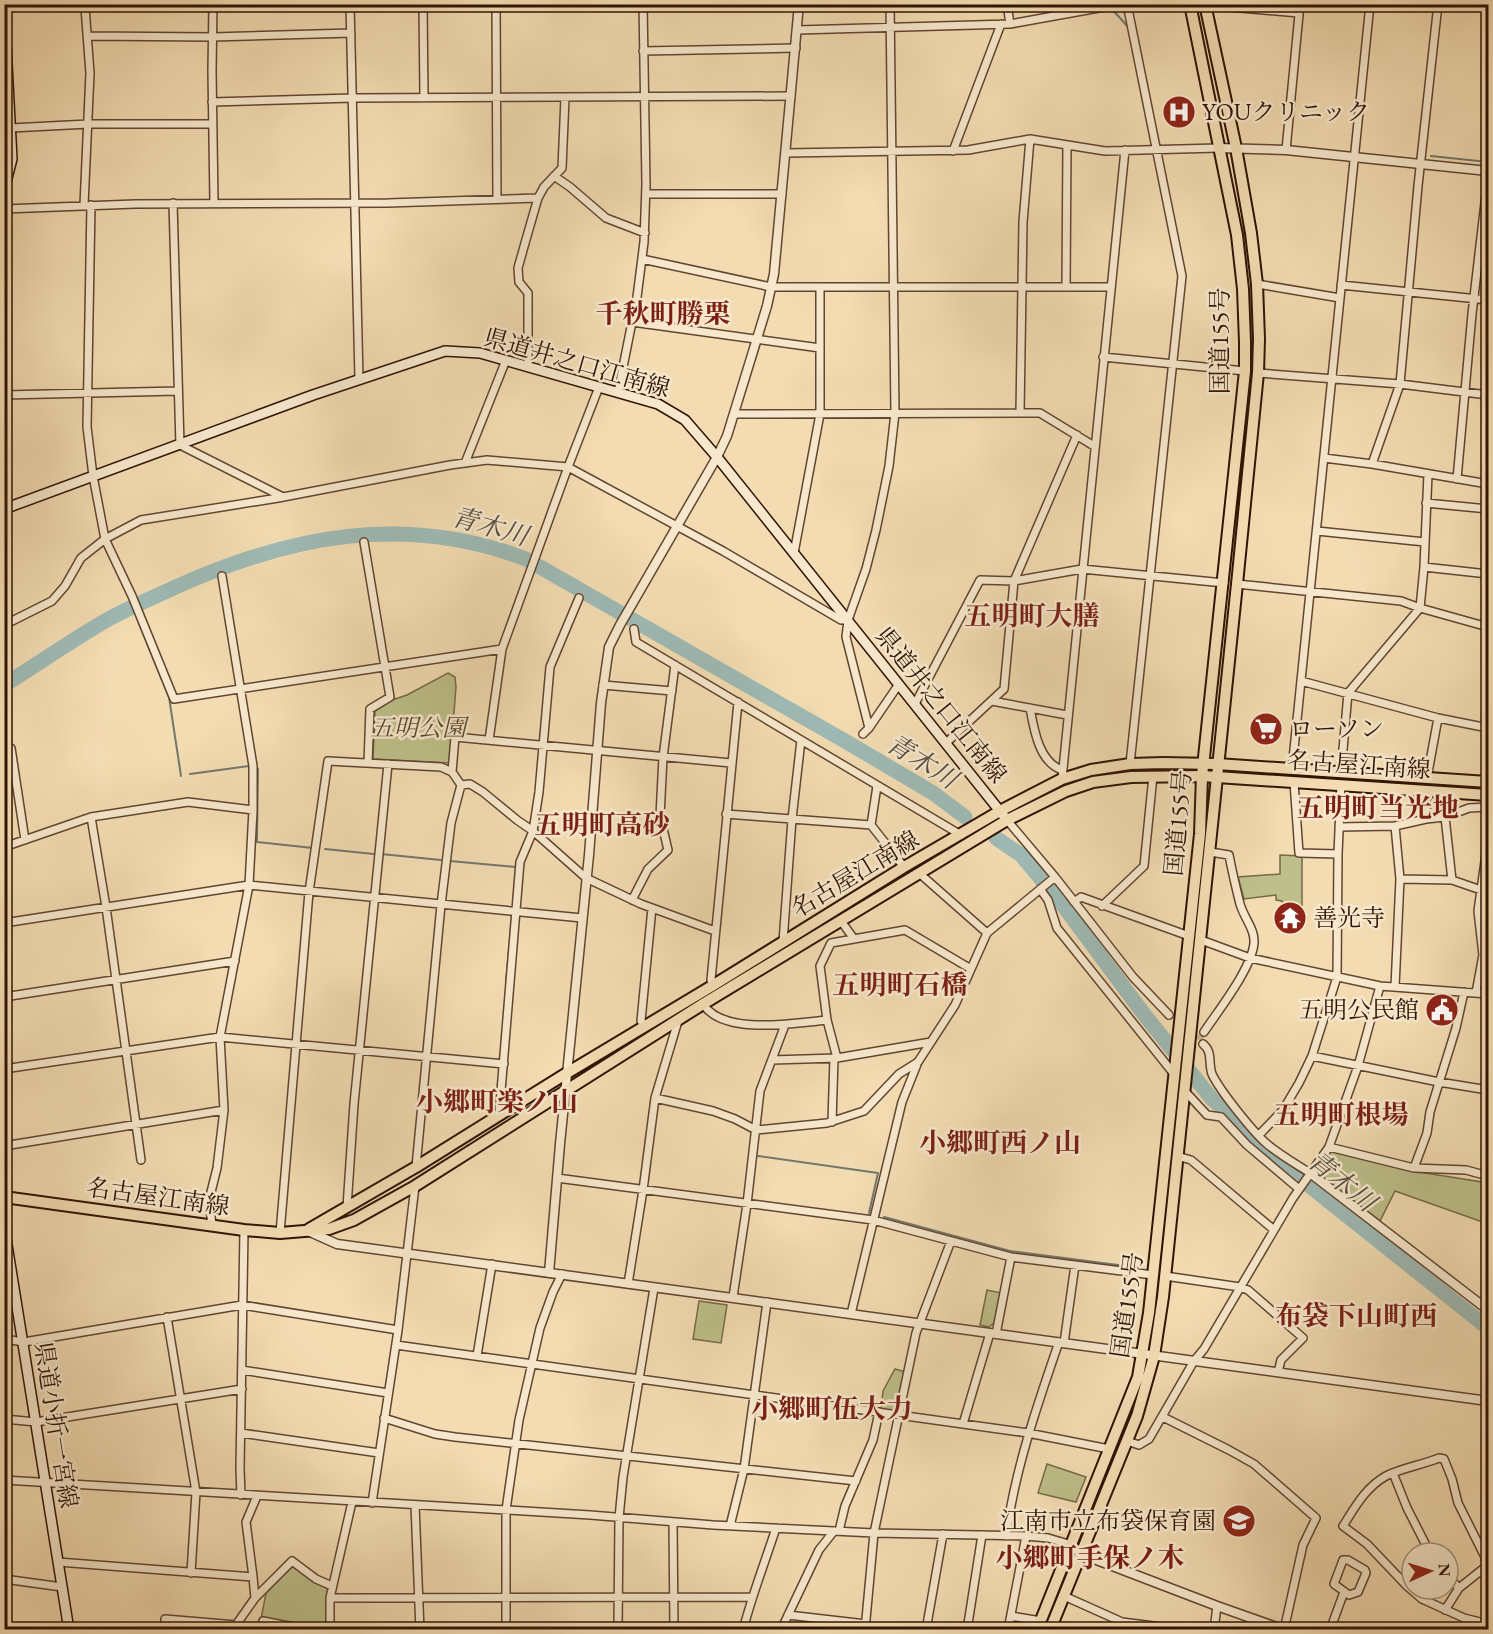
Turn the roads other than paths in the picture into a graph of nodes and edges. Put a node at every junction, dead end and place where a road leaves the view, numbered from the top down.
1 (88, 4) edge
2 (213, 4) edge
3 (350, 4) edge
4 (423, 4) edge
5 (496, 4) edge
6 (643, 4) edge
7 (799, 4) edge
8 (891, 4) edge
9 (1007, 4) edge
10 (1121, 4) edge
11 (1127, 4) edge
12 (1190, 4) edge
13 (1300, 4) edge
14 (1370, 4) edge
15 (1438, 4) edge
16 (1205, 5) edge
17 (4, 6) edge
18 (1109, 6) edge
19 (1299, 14) junction
20 (1001, 24) junction
21 (1010, 24) junction
22 (891, 26) junction
23 (797, 30) junction
24 (351, 33) junction
25 (87, 36) junction
26 (213, 37) junction
27 (796, 48) junction
28 (643, 51) junction
29 (791, 96) junction
30 (644, 97) junction
31 (353, 98) junction
32 (424, 98) junction
33 (496, 98) junction
34 (565, 98) junction
35 (213, 102) junction
36 (88, 124) junction
37 (213, 124) junction
38 (11, 128) junction
39 (1030, 139) junction
40 (1067, 145) junction
41 (1218, 148) junction
42 (1236, 148) junction
43 (1156, 149) junction
44 (1125, 150) junction
45 (1286, 150) junction
46 (953, 151) junction
47 (891, 152) junction
48 (786, 153) junction
49 (1355, 156) junction
50 (1422, 163) junction
51 (1488, 171) edge
52 (554, 176) junction
53 (1488, 177) edge
54 (4, 190) edge
55 (646, 194) junction
56 (782, 194) junction
57 (538, 198) junction
58 (497, 199) junction
59 (354, 202) junction
60 (214, 203) junction
61 (173, 204) junction
62 (88, 205) junction
63 (4, 209) edge
64 (645, 233) junction
65 (642, 259) junction
66 (1257, 285) junction
67 (1341, 285) junction
68 (771, 286) junction
69 (1111, 286) junction
70 (820, 287) junction
71 (893, 287) junction
72 (1021, 287) junction
73 (1065, 287) junction
74 (1408, 292) junction
75 (1340, 297) junction
76 (1474, 298) junction
77 (1488, 300) edge
78 (632, 322) junction
79 (756, 339) junction
80 (820, 348) junction
81 (1103, 357) junction
82 (506, 360) junction
83 (1172, 364) junction
84 (528, 366) junction
85 (1245, 371) junction
86 (1258, 373) junction
87 (1332, 378) junction
88 (359, 379) junction
89 (1400, 384) junction
90 (598, 387) junction
91 (178, 390) junction
92 (618, 392) junction
93 (88, 393) junction
94 (1466, 393) junction
95 (4, 395) edge
96 (1488, 395) edge
97 (1020, 412) junction
98 (734, 414) junction
99 (820, 414) junction
100 (895, 414) junction
101 (1077, 435) junction
102 (180, 445) junction
103 (1094, 446) junction
104 (717, 457) junction
105 (1324, 458) junction
106 (465, 463) junction
107 (1372, 464) junction
108 (568, 466) junction
109 (1428, 474) junction
110 (93, 476) junction
111 (1457, 479) junction
112 (1488, 484) edge
113 (283, 497) junction
114 (1426, 503) junction
115 (4, 509) edge
116 (1488, 509) edge
117 (676, 527) junction
118 (1317, 531) junction
119 (105, 538) junction
120 (364, 542) dead end
121 (1425, 542) junction
122 (794, 553) junction
123 (1424, 567) junction
124 (1082, 569) junction
125 (1488, 574) edge
126 (222, 576) dead end
127 (1149, 576) junction
128 (1014, 582) junction
129 (1224, 583) junction
130 (1237, 584) junction
131 (1311, 592) junction
132 (579, 598) dead end
133 (1420, 608) junction
134 (848, 620) junction
135 (4, 625) edge
136 (1488, 627) edge
137 (634, 629) dead end
138 (502, 649) junction
139 (675, 665) junction
140 (385, 667) junction
141 (1301, 681) junction
142 (899, 684) junction
143 (603, 685) junction
144 (239, 689) junction
145 (672, 691) junction
146 (1348, 693) junction
147 (992, 701) junction
148 (738, 702) junction
149 (915, 704) junction
150 (1030, 708) junction
151 (1067, 715) junction
152 (1438, 718) junction
153 (869, 728) junction
154 (1488, 728) edge
155 (863, 734) dead end
156 (489, 740) junction
157 (801, 740) junction
158 (946, 743) junction
159 (543, 745) junction
160 (4, 746) edge
161 (596, 750) junction
162 (663, 758) junction
163 (368, 763) junction
164 (731, 763) junction
165 (1204, 763) junction
166 (388, 764) junction
167 (1130, 764) junction
168 (1217, 764) junction
169 (1292, 769) junction
170 (452, 772) junction
171 (1341, 772) junction
172 (1062, 774) junction
173 (1153, 776) junction
174 (1202, 776) junction
175 (1217, 777) junction
176 (1427, 778) junction
177 (1294, 782) junction
178 (1488, 782) edge
179 (461, 785) junction
180 (1341, 785) junction
181 (878, 786) junction
182 (1427, 791) junction
183 (1488, 795) edge
184 (1488, 807) edge
185 (253, 810) junction
186 (726, 814) junction
187 (1004, 815) junction
188 (91, 817) junction
189 (1445, 817) junction
190 (792, 819) junction
191 (1426, 819) junction
192 (871, 825) junction
193 (1395, 826) junction
194 (1339, 827) junction
195 (533, 831) junction
196 (961, 835) junction
197 (25, 840) junction
198 (1488, 840) edge
199 (4, 847) edge
200 (1210, 852) junction
201 (1338, 854) junction
202 (904, 867) junction
203 (919, 873) junction
204 (586, 878) junction
205 (1053, 878) junction
206 (1400, 879) junction
207 (1452, 880) junction
208 (249, 885) junction
209 (1041, 889) junction
210 (1481, 890) junction
211 (309, 892) junction
212 (374, 898) junction
213 (632, 900) junction
214 (1074, 902) junction
215 (441, 905) junction
216 (1102, 906) junction
217 (106, 907) junction
218 (652, 908) junction
219 (514, 912) junction
220 (582, 918) junction
221 (841, 921) junction
222 (4, 923) edge
223 (715, 931) junction
224 (987, 933) junction
225 (1189, 936) junction
226 (854, 939) junction
227 (1201, 940) junction
228 (783, 942) junction
229 (1250, 958) junction
230 (235, 961) junction
231 (971, 969) junction
232 (1337, 977) junction
233 (116, 979) junction
234 (712, 986) junction
235 (1380, 986) junction
236 (1395, 987) junction
237 (1464, 992) junction
238 (1476, 993) junction
239 (1488, 994) edge
240 (4, 997) edge
241 (703, 1004) junction
242 (1169, 1015) dead end
243 (827, 1020) junction
244 (678, 1021) junction
245 (785, 1025) junction
246 (645, 1026) junction
247 (1204, 1032) tunnel mouth
248 (220, 1037) junction
249 (931, 1042) junction
250 (295, 1043) junction
251 (1203, 1044) dead end
252 (359, 1049) junction
253 (126, 1050) junction
254 (427, 1056) junction
255 (1312, 1056) junction
256 (835, 1058) junction
257 (772, 1060) junction
258 (918, 1062) junction
259 (504, 1064) junction
260 (1358, 1066) junction
261 (4, 1069) edge
262 (567, 1072) junction
263 (1174, 1073) junction
264 (1438, 1082) junction
265 (1184, 1087) junction
266 (1488, 1090) edge
267 (565, 1091) junction
268 (655, 1098) junction
269 (224, 1110) junction
270 (499, 1115) junction
271 (832, 1122) junction
272 (136, 1124) junction
273 (756, 1130) junction
274 (1259, 1135) junction
275 (4, 1146) edge
276 (1329, 1147) junction
277 (1177, 1156) junction
278 (141, 1160) dead end
279 (416, 1167) junction
280 (1414, 1168) junction
281 (1309, 1175) junction
282 (1488, 1176) edge
283 (557, 1178) junction
284 (415, 1186) junction
285 (1300, 1188) junction
286 (643, 1190) junction
287 (4, 1197) edge
288 (747, 1204) junction
289 (347, 1207) junction
290 (873, 1220) junction
291 (212, 1225) junction
292 (4, 1226) edge
293 (244, 1230) junction
294 (306, 1230) junction
295 (1274, 1230) junction
296 (280, 1233) junction
297 (951, 1241) junction
298 (407, 1253) junction
299 (1011, 1257) junction
300 (492, 1264) junction
301 (1075, 1265) junction
302 (549, 1273) junction
303 (562, 1274) junction
304 (1153, 1275) junction
305 (1166, 1276) junction
306 (9, 1279) edge
307 (628, 1284) junction
308 (1240, 1287) junction
309 (654, 1288) junction
310 (734, 1298) junction
311 (767, 1302) junction
312 (242, 1305) junction
313 (1488, 1308) edge
314 (851, 1314) junction
315 (167, 1317) junction
316 (919, 1323) junction
317 (398, 1330) junction
318 (993, 1333) junction
319 (4, 1339) edge
320 (24, 1342) junction
321 (1061, 1343) junction
322 (396, 1345) junction
323 (1142, 1354) junction
324 (477, 1356) junction
325 (1154, 1356) junction
326 (1194, 1361) junction
327 (531, 1364) junction
328 (242, 1370) junction
329 (1278, 1372) junction
330 (639, 1378) junction
331 (242, 1389) junction
332 (388, 1393) junction
333 (755, 1395) junction
334 (180, 1399) junction
335 (1488, 1401) edge
336 (879, 1412) junction
337 (900, 1415) junction
338 (384, 1418) junction
339 (1162, 1418) junction
340 (4, 1419) edge
341 (36, 1422) junction
342 (963, 1424) junction
343 (241, 1433) junction
344 (1028, 1433) junction
345 (1127, 1441) junction
346 (515, 1444) junction
347 (1109, 1449) junction
348 (379, 1453) junction
349 (627, 1455) junction
350 (744, 1469) junction
351 (1393, 1473) junction
352 (4, 1480) edge
353 (856, 1481) junction
354 (45, 1483) junction
355 (196, 1492) junction
356 (241, 1495) junction
357 (257, 1496) junction
358 (352, 1502) junction
359 (372, 1503) junction
360 (415, 1505) junction
361 (506, 1510) junction
362 (619, 1518) junction
363 (673, 1522) junction
364 (730, 1526) junction
365 (776, 1528) junction
366 (837, 1531) junction
367 (874, 1533) junction
368 (943, 1534) junction
369 (982, 1535) junction
370 (1006, 1536) junction
371 (1026, 1536) junction
372 (1424, 1541) edge
373 (1072, 1545) junction
374 (1081, 1554) junction
375 (58, 1562) junction
376 (1488, 1564) edge
377 (191, 1573) junction
378 (253, 1577) junction
379 (4, 1579) edge
380 (332, 1586) junction
381 (62, 1587) junction
382 (1460, 1588) edge
383 (1344, 1592) junction
384 (1064, 1596) junction
385 (618, 1597) junction
386 (674, 1597) junction
387 (751, 1597) junction
388 (255, 1598) junction
389 (330, 1598) junction
390 (418, 1598) junction
391 (506, 1598) junction
392 (1451, 1601) edge
393 (1217, 1606) junction
394 (1444, 1610) junction
395 (788, 1616) junction
396 (1011, 1616) junction
397 (1488, 1624) edge
398 (1039, 1625) edge
399 (236, 1627) edge
400 (866, 1627) edge
401 (69, 1629) edge
402 (165, 1629) edge
403 (251, 1629) edge
404 (260, 1629) edge
405 (309, 1629) edge
406 (330, 1629) edge
407 (420, 1629) edge
408 (506, 1629) edge
409 (618, 1629) edge
410 (674, 1629) edge
411 (742, 1629) edge
412 (782, 1629) edge
413 (926, 1629) edge
414 (967, 1629) edge
415 (1008, 1629) edge
416 (1050, 1629) edge
417 (1185, 1629) edge
418 (1214, 1629) edge
419 (1284, 1629) edge
420 (1329, 1629) edge

1 - 25 street
2 - 26 street
3 - 24 street
4 - 32 street
5 - 33 street
6 - 28 street
7 - 23 street
8 - 22 street
9 - 21 street
10 - 18 street
11 - 43 street
12 - 41 main road, 国道155号
13 - 19 street
14 - 49 street
15 - 50 street
16 - 19 street
16 - 42 main road, 国道155号
17 - 38 main road
18 - 21 street
19 - 45 street
20 - 21 street
20 - 22 street
20 - 46 street
22 - 23 street
22 - 47 street
23 - 27 street
24 - 26 street
24 - 31 street
25 - 26 street
25 - 36 street
26 - 35 street
27 - 28 street
27 - 29 street
28 - 30 street
29 - 30 street
29 - 48 street
30 - 34 street
30 - 55 street
31 - 32 street
31 - 35 street
31 - 59 street
32 - 33 street
33 - 34 street
33 - 58 street
34 - 52 street
35 - 37 street
36 - 37 street
36 - 38 street
36 - 62 street
37 - 60 street
38 - 54 main road
39 - 40 street
39 - 46 street
39 - 72 street
40 - 44 street
40 - 73 street
41 - 42 street
41 - 43 street
41 - 85 main road, 国道155号
42 - 45 street
42 - 66 main road, 国道155号
43 - 44 street
43 - 83 street
44 - 69 street
45 - 49 street
46 - 47 street
47 - 48 street
47 - 71 street
48 - 56 street
49 - 50 street
49 - 67 street
50 - 51 street
50 - 74 street
52 - 57 street
52 - 64 street
53 - 76 street
55 - 56 street
55 - 64 street
56 - 68 street
57 - 58 street
57 - 84 street
58 - 59 street
59 - 60 street
59 - 88 street
60 - 61 street
61 - 62 street
61 - 91 street
62 - 63 street
62 - 93 street
64 - 65 street
65 - 68 street
65 - 78 street
66 - 75 street
66 - 86 main road, 国道155号
67 - 74 street
67 - 75 street
68 - 70 street
68 - 79 street
69 - 73 street
69 - 81 street
70 - 71 street
70 - 80 street
71 - 72 street
71 - 100 street
72 - 73 street
72 - 97 street
74 - 76 street
74 - 89 street
75 - 87 street
76 - 77 street
76 - 94 street
78 - 79 street
78 - 92 street
79 - 80 street
79 - 98 street
80 - 99 street
81 - 83 street
81 - 103 street
82 - 84 main road, 県道井之口江南線
82 - 88 main road, 県道井之口江南線
82 - 106 street
83 - 85 street
83 - 127 street
84 - 90 main road, 県道井之口江南線
85 - 129 main road, 国道155号
86 - 87 street
86 - 130 main road, 国道155号
87 - 89 street
87 - 105 street
88 - 102 main road, 県道井之口江南線
89 - 94 street
89 - 107 street
90 - 92 main road, 県道井之口江南線
90 - 108 street
91 - 93 street
91 - 102 street
92 - 104 main road, 県道井之口江南線
93 - 95 street
93 - 110 street
94 - 96 street
94 - 111 street
97 - 100 street
97 - 101 street
98 - 99 street
98 - 104 street
99 - 100 street
99 - 122 street
100 - 134 street
101 - 103 street
101 - 128 street
102 - 110 main road, 県道井之口江南線
102 - 113 street
103 - 124 street
104 - 117 street
104 - 122 main road, 県道井之口江南線
105 - 107 street
105 - 118 street
106 - 108 street
106 - 113 street
107 - 109 street
108 - 117 street
108 - 138 street
109 - 111 street
109 - 114 street
110 - 115 main road, 県道井之口江南線
110 - 119 street
111 - 112 street
113 - 119 street
114 - 116 street
114 - 121 street
117 - 134 street
117 - 143 street
118 - 121 street
118 - 131 street
119 - 135 street
119 - 144 street
120 - 140 street
121 - 123 street
122 - 134 main road, 県道井之口江南線
123 - 125 street
123 - 133 street
124 - 127 street
124 - 128 street
124 - 151 street
126 - 144 street
127 - 129 street
127 - 167 street
128 - 147 street
128 - 149 street
129 - 165 main road, 国道155号
130 - 131 street
130 - 168 main road, 国道155号
131 - 133 street
131 - 141 street
132 - 159 street
133 - 136 street
133 - 146 street
134 - 142 main road, 県道井之口江南線
134 - 153 street
137 - 139 street
138 - 140 street
138 - 156 street
139 - 145 street
139 - 148 street
140 - 144 street
140 - 163 street
141 - 146 street
141 - 169 street
142 - 149 main road, 県道井之口江南線
142 - 153 street
143 - 145 street
143 - 161 street
144 - 185 street
145 - 162 street
146 - 152 street
146 - 171 street
147 - 150 street
147 - 158 street
148 - 157 street
148 - 164 street
149 - 158 main road, 県道井之口江南線
150 - 151 street
150 - 172 street
151 - 172 street
152 - 154 street
152 - 176 street
153 - 155 street
156 - 159 street
156 - 170 street
157 - 181 street
157 - 190 street
158 - 187 main road, 県道井之口江南線
159 - 161 street
159 - 195 street
160 - 197 street
161 - 162 street
161 - 204 street
162 - 164 street
162 - 213 street
163 - 166 street
163 - 211 street
164 - 186 street
165 - 167 main road, 名古屋江南線
165 - 168 main road, 名古屋江南線
165 - 174 main road, 国道155号
166 - 170 street
166 - 212 street
167 - 172 main road, 名古屋江南線
168 - 169 main road, 名古屋江南線
168 - 175 main road, 国道155号
169 - 171 main road, 名古屋江南線
170 - 179 street
171 - 176 main road, 名古屋江南線
172 - 187 main road, 名古屋江南線
173 - 174 main road, 名古屋江南線
173 - 187 main road, 名古屋江南線
173 - 216 street
174 - 175 main road, 名古屋江南線
174 - 225 main road, 国道155号
175 - 177 main road, 名古屋江南線
175 - 200 main road, 国道155号
176 - 178 main road, 名古屋江南線
177 - 180 main road, 名古屋江南線
177 - 201 street
179 - 195 street
179 - 215 street
180 - 182 main road, 名古屋江南線
180 - 194 street
181 - 192 street
181 - 196 street
182 - 183 main road, 名古屋江南線
182 - 191 street
184 - 189 street
185 - 188 street
185 - 208 street
186 - 190 street
186 - 223 street
187 - 196 main road, 名古屋江南線
187 - 203 main road, 名古屋江南線
187 - 205 street
188 - 197 street
188 - 217 street
189 - 191 street
189 - 207 street
190 - 192 street
190 - 228 street
191 - 193 street
192 - 202 street
193 - 194 street
193 - 206 street
194 - 201 street
195 - 204 street
195 - 219 street
196 - 202 main road, 名古屋江南線
197 - 199 street
198 - 210 street
200 - 227 main road, 国道155号
200 - 229 street
201 - 232 street
202 - 228 main road, 名古屋江南線
203 - 221 main road, 名古屋江南線
203 - 224 street
204 - 213 street
204 - 220 street
205 - 209 street
205 - 214 street
206 - 207 street
206 - 236 street
207 - 210 street
208 - 211 street
208 - 217 street
208 - 230 street
209 - 224 street
209 - 263 street
210 - 238 street
211 - 212 street
211 - 250 street
212 - 215 street
212 - 252 street
213 - 218 street
214 - 216 street
214 - 242 street
215 - 219 street
215 - 254 street
216 - 225 street
217 - 222 street
217 - 233 street
218 - 223 street
218 - 246 street
219 - 220 street
219 - 259 street
220 - 262 street
221 - 226 street
221 - 241 main road, 名古屋江南線
223 - 234 street
224 - 231 street
225 - 263 main road, 国道155号
226 - 231 street
226 - 243 street
227 - 229 street
227 - 265 main road, 国道155号
228 - 234 main road, 名古屋江南線
229 - 232 street
229 - 247 street
230 - 233 street
230 - 248 street
231 - 249 street
232 - 235 street
232 - 255 street
233 - 240 street
233 - 253 street
234 - 246 main road, 名古屋江南線
235 - 236 street
235 - 260 street
236 - 237 street
237 - 238 street
237 - 264 street
238 - 239 street
241 - 244 main road, 名古屋江南線
241 - 245 street
243 - 245 street
243 - 256 street
244 - 267 main road, 名古屋江南線
244 - 268 street
245 - 257 street
246 - 262 main road, 名古屋江南線
248 - 250 street
248 - 253 street
248 - 269 street
249 - 256 street
249 - 258 street
250 - 252 street
250 - 296 street
251 - 274 street
252 - 254 street
252 - 289 street
253 - 261 street
253 - 272 street
254 - 259 street
254 - 279 street
255 - 260 street
255 - 274 street
256 - 257 street
256 - 271 street
257 - 273 street
258 - 271 street
258 - 290 street
259 - 270 street
260 - 264 street
260 - 276 street
262 - 267 street
262 - 270 main road, 名古屋江南線
263 - 304 main road, 国道155号
264 - 266 street
264 - 280 street
265 - 277 main road, 国道155号
265 - 285 street
267 - 283 street
267 - 284 main road, 名古屋江南線
268 - 273 street
268 - 286 street
269 - 272 street
269 - 291 street
270 - 279 main road, 名古屋江南線
271 - 273 street
272 - 275 street
272 - 278 street
273 - 288 street
274 - 281 street
276 - 280 street
276 - 281 street
277 - 295 street
277 - 305 main road, 国道155号
279 - 289 main road, 名古屋江南線
280 - 282 street
281 - 285 street
281 - 313 street
283 - 286 street
283 - 302 street
284 - 294 main road, 名古屋江南線
284 - 298 street
285 - 295 street
286 - 288 street
286 - 307 street
287 - 291 main road, 名古屋江南線
288 - 290 street
288 - 310 street
289 - 294 main road, 名古屋江南線
290 - 297 street
290 - 314 street
291 - 293 main road, 名古屋江南線
292 - 306 main road, 県道小折一宮線
293 - 296 main road, 名古屋江南線
293 - 312 street
294 - 296 main road, 名古屋江南線
294 - 298 street
295 - 308 street
297 - 299 street
297 - 316 street
298 - 300 street
298 - 317 street
299 - 301 street
299 - 318 street
300 - 302 street
300 - 324 street
301 - 304 street
301 - 321 street
302 - 303 street
303 - 307 street
303 - 327 street
304 - 323 main road, 国道155号
305 - 308 street
305 - 325 main road, 国道155号
306 - 320 main road, 県道小折一宮線
307 - 309 street
308 - 326 street
308 - 329 street
309 - 310 street
309 - 330 street
310 - 311 street
311 - 314 street
311 - 333 street
312 - 315 street
312 - 317 street
312 - 328 street
314 - 316 street
315 - 320 street
315 - 334 street
316 - 318 street
316 - 337 street
317 - 322 street
318 - 321 street
318 - 342 street
319 - 320 street
320 - 341 main road, 県道小折一宮線
321 - 323 street
321 - 344 street
322 - 324 street
322 - 332 street
323 - 325 street
323 - 347 main road, 国道155号
324 - 327 street
325 - 326 street
325 - 345 main road, 国道155号
326 - 329 street
326 - 339 street
327 - 330 street
327 - 346 street
328 - 331 street
328 - 332 street
329 - 335 street
330 - 333 street
330 - 349 street
331 - 334 street
331 - 343 street
332 - 338 street
333 - 336 street
333 - 350 street
334 - 341 street
334 - 355 street
336 - 337 street
336 - 353 street
337 - 342 street
337 - 367 street
338 - 346 street
338 - 348 street
339 - 345 street
339 - 419 street
340 - 341 street
341 - 354 main road, 県道小折一宮線
342 - 344 street
343 - 348 street
343 - 356 street
344 - 347 street
344 - 370 street
345 - 374 main road, 国道155号
346 - 349 street
346 - 361 street
347 - 373 main road, 国道155号
348 - 359 street
349 - 350 street
349 - 362 street
350 - 353 street
350 - 364 street
351 - 372 street
351 - 376 street
351 - 394 street
352 - 354 street
353 - 366 street
354 - 355 street
354 - 375 main road, 県道小折一宮線
355 - 356 street
355 - 377 street
356 - 357 street
357 - 358 street
357 - 378 street
358 - 359 street
358 - 380 street
359 - 360 street
360 - 361 street
360 - 390 street
361 - 362 street
361 - 391 street
362 - 363 street
362 - 385 street
363 - 364 street
363 - 386 street
364 - 365 street
365 - 366 street
365 - 387 street
366 - 367 street
366 - 395 street
367 - 368 street
367 - 400 street
368 - 369 street
368 - 413 street
369 - 370 street
369 - 414 street
370 - 371 street
371 - 373 street
371 - 396 street
373 - 374 street
373 - 398 main road, 国道155号
374 - 384 main road, 国道155号
374 - 393 street
375 - 377 street
375 - 381 main road, 県道小折一宮線
376 - 382 street
377 - 378 street
378 - 388 street
379 - 381 street
380 - 388 street
380 - 389 street
381 - 401 main road, 県道小折一宮線
383 - 383 street
383 - 420 street
384 - 416 main road, 国道155号
384 - 417 street
385 - 386 street
385 - 391 street
385 - 409 street
386 - 387 street
386 - 410 street
387 - 411 street
388 - 399 street
389 - 390 street
389 - 406 street
390 - 391 street
390 - 407 street
391 - 408 street
392 - 394 street
393 - 418 street
393 - 419 street
394 - 397 street
395 - 400 street
395 - 412 street
396 - 398 street
396 - 415 street
399 - 402 street
399 - 403 street
404 - 405 street

